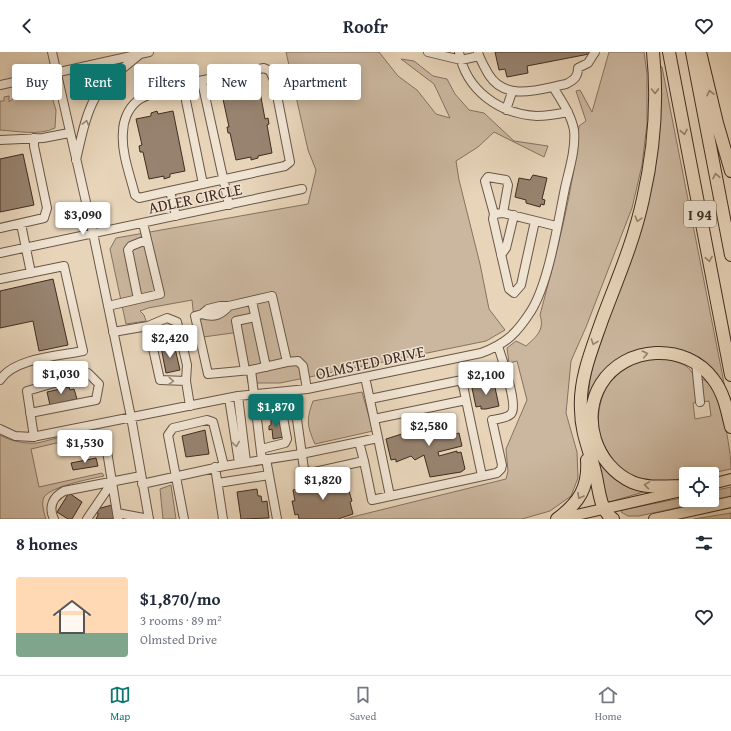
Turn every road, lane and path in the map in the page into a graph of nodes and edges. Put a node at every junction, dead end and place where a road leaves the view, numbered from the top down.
1 (52, 52) edge
2 (149, 52) edge
3 (428, 52) edge
4 (595, 52) edge
5 (653, 52) edge
6 (669, 52) edge
7 (692, 52) edge
8 (700, 52) edge
9 (140, 54) junction
10 (479, 54) edge
11 (460, 56) edge
12 (54, 64) edge
13 (62, 71) edge
14 (12, 82) edge
15 (202, 82) junction
16 (199, 83) edge
17 (0, 85) edge
18 (553, 87) junction
19 (512, 92) junction
20 (62, 100) edge
21 (140, 100) edge
22 (186, 100) edge
23 (506, 110) junction
24 (568, 112) junction
25 (69, 133) junction
26 (34, 138) junction
27 (0, 140) edge
28 (76, 160) junction
29 (731, 172) edge
30 (222, 179) junction
31 (203, 184) junction
32 (302, 189) dead end
33 (170, 191) junction
34 (229, 205) junction
35 (503, 213) junction
36 (494, 214) junction
37 (514, 215) junction
38 (176, 216) junction
39 (535, 221) junction
40 (143, 223) junction
41 (20, 224) junction
42 (556, 226) junction
43 (0, 228) edge
44 (93, 233) junction
45 (146, 240) junction
46 (25, 248) junction
47 (0, 253) edge
48 (501, 255) junction
49 (731, 255) edge
50 (31, 273) junction
51 (0, 280) edge
52 (138, 299) junction
53 (252, 300) junction
54 (108, 306) junction
55 (255, 317) junction
56 (148, 326) junction
57 (113, 332) junction
58 (498, 346) junction
59 (287, 362) junction
60 (696, 363) junction
61 (266, 367) junction
62 (248, 370) junction
63 (506, 371) junction
64 (731, 375) edge
65 (365, 377) junction
66 (0, 380) edge
67 (462, 380) junction
68 (186, 381) junction
69 (307, 389) junction
70 (293, 391) junction
71 (254, 395) junction
72 (234, 397) junction
73 (370, 399) junction
74 (466, 400) junction
75 (700, 402) dead end
76 (190, 406) junction
77 (255, 409) junction
78 (30, 413) junction
79 (131, 417) junction
80 (374, 419) junction
81 (731, 427) edge
82 (0, 429) edge
83 (74, 429) junction
84 (34, 437) junction
85 (378, 438) junction
86 (359, 442) junction
87 (586, 444) junction
88 (261, 448) junction
89 (301, 454) junction
90 (264, 460) junction
91 (364, 461) junction
92 (243, 463) junction
93 (220, 467) junction
94 (177, 475) junction
95 (269, 475) junction
96 (482, 476) junction
97 (142, 480) junction
98 (731, 480) edge
99 (113, 481) junction
100 (719, 482) edge
101 (218, 483) junction
102 (679, 486) edge
103 (679, 492) edge
104 (390, 496) junction
105 (726, 503) edge
106 (604, 509) junction
107 (118, 516) edge
108 (54, 519) edge
109 (87, 519) edge
110 (149, 519) edge
111 (184, 519) edge
112 (223, 519) edge
113 (277, 519) edge
114 (558, 519) edge
115 (613, 519) edge
116 (654, 519) edge

1 - 12 street
2 - 9 street
3 - 11 street
4 - 18 street
5 -> 87 highway
6 -> 64 highway, I 94
49 -> 7 highway, I 94
29 -> 8 highway
9 - 13 street
28 -> 9 street
10 - 11 street
10 - 19 street
11 - 23 street
14 - 17 street
15 - 16 street
15 - 30 street
15 - 30 street
18 - 19 street
18 - 24 street, OLMSTED DRIVE
19 - 23 street
20 - 25 street
21 - 33 street
22 - 31 street
23 - 24 street
24 - 42 street, OLMSTED DRIVE
25 - 26 street
25 - 28 street
26 - 27 street
26 - 41 street
28 - 44 street
30 - 31 street
30 - 34 street
31 - 33 street
32 - 34 street, ADLER CIRCLE
33 - 38 street
34 - 38 street, ADLER CIRCLE
35 - 36 street
35 - 36 street
35 - 37 street
36 - 48 street
37 - 39 street
37 - 48 street
38 - 40 street, ADLER CIRCLE
39 - 42 street
39 - 48 street
40 - 44 street, ADLER CIRCLE
40 - 45 street
41 - 43 street
41 - 46 street
42 - 58 street, OLMSTED DRIVE
44 - 46 street, ADLER CIRCLE
44 - 54 street
45 - 52 street
45 - 52 street
46 - 47 street, ADLER CIRCLE
46 - 50 street
50 - 51 street
50 - 66 street
52 - 54 street
53 - 55 street
53 - 59 street
53 - 62 street
54 - 57 street
55 - 61 street
55 - 62 street
56 - 57 street
56 -> 68 street
56 - 68 street
57 - 79 street
58 - 63 street
58 - 65 street, OLMSTED DRIVE
59 - 61 street
59 - 69 street
60 - 75 street
60 - 81 highway
102 -> 60 highway
61 - 62 street
62 - 71 street
63 - 67 street
63 - 96 street
65 - 69 street, OLMSTED DRIVE
65 - 73 street
67 - 73 street
67 - 74 street
68 - 76 street
69 - 70 street, OLMSTED DRIVE
70 - 71 street, OLMSTED DRIVE
70 - 89 street
71 - 72 street, OLMSTED DRIVE
71 - 77 street
72 - 76 street, OLMSTED DRIVE
72 - 92 street
73 - 80 street
74 - 80 street
74 - 96 street
76 - 79 street, OLMSTED DRIVE
77 - 88 street
77 - 88 street
78 - 78 street
78 - 84 street
79 - 83 street, OLMSTED DRIVE
79 - 97 street
80 - 85 street
82 - 84 street, OLMSTED DRIVE
83 - 84 street, OLMSTED DRIVE
83 - 99 street
85 - 86 street
85 - 104 street
86 - 89 street
86 - 91 street
87 - 106 highway
87 -> 114 highway
88 - 90 street
89 - 90 street
89 - 91 street
90 - 92 street
90 - 95 street
91 - 104 street
92 - 93 street
93 - 94 street
93 - 94 street
93 - 101 street
94 - 97 street
94 - 111 street
95 - 101 street
95 - 113 street
96 - 104 street
97 - 99 street
97 - 110 street
98 - 100 main road
99 - 107 street
99 - 108 street
99 - 109 street
101 - 112 street
103 - 106 main road
105 - 116 main road
106 - 114 main road
106 - 115 highway
107 - 110 street

